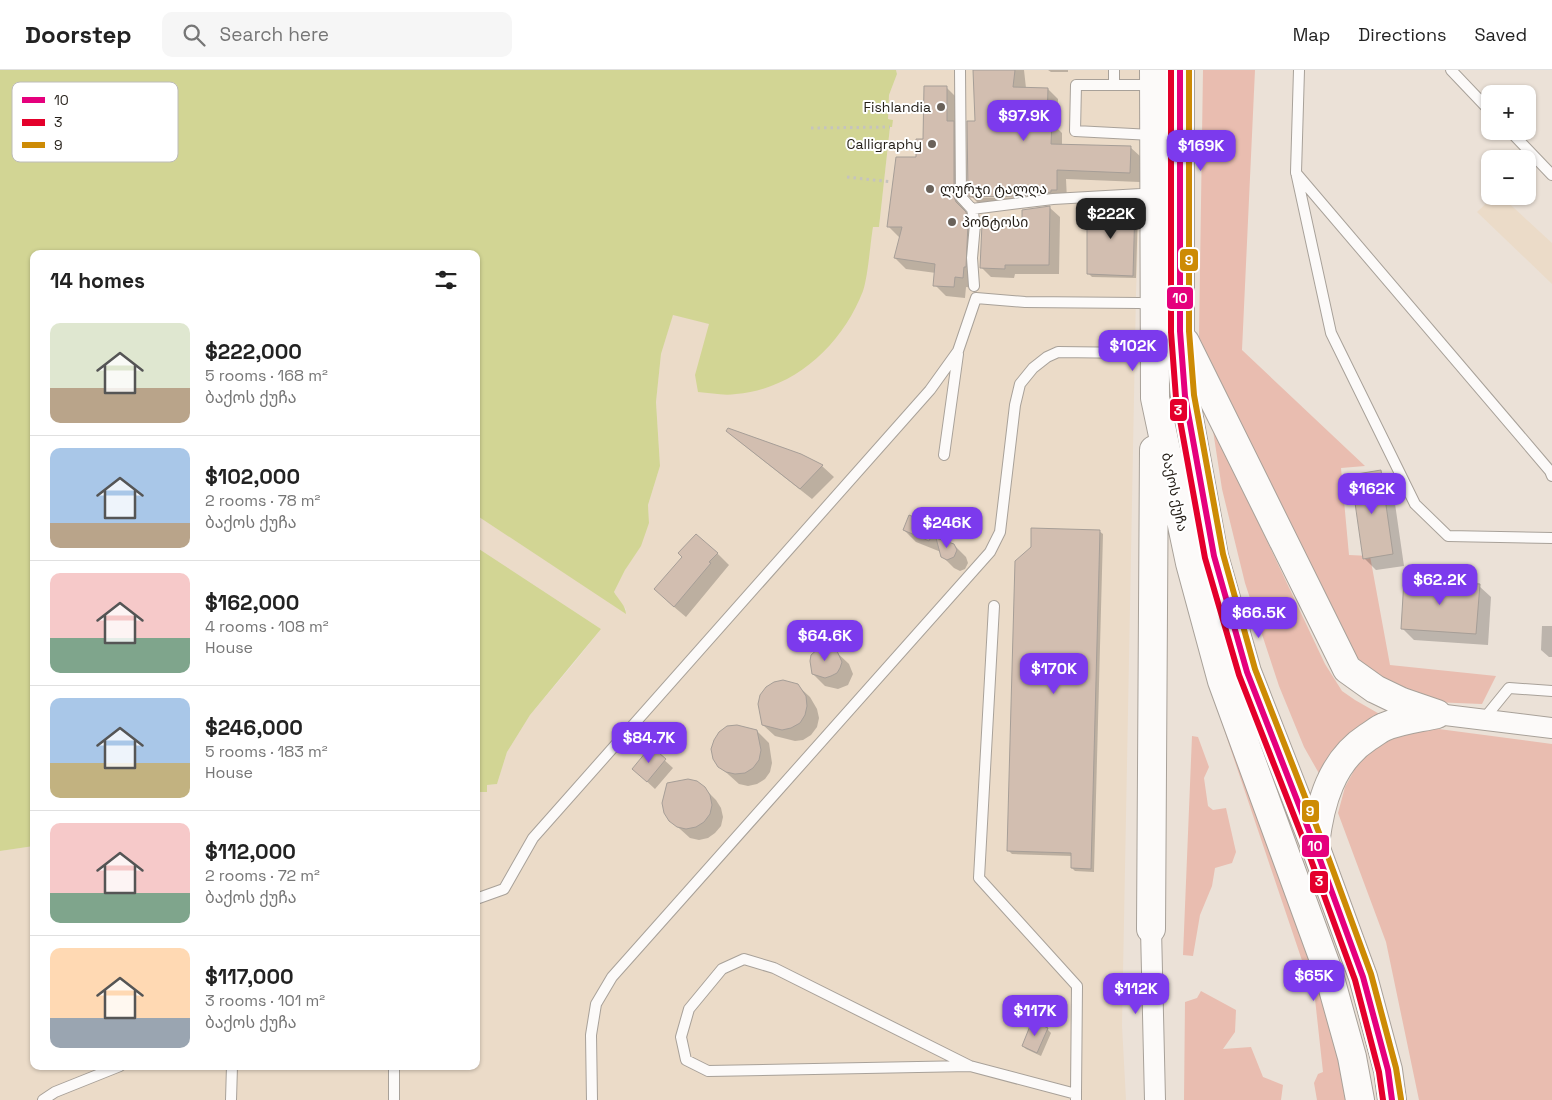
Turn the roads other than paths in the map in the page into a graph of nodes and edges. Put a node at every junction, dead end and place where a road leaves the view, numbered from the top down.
1 (960, 70) edge
2 (1114, 70) edge
3 (1180, 70) edge
4 (1299, 70) edge
5 (1451, 70) edge
6 (1154, 78) edge
7 (1114, 85) junction
8 (1481, 102) edge
9 (1153, 135) junction
10 (1519, 140) edge
11 (1296, 172) junction
12 (1552, 175) edge
13 (1153, 191) junction
14 (972, 209) junction
15 (974, 286) dead end
16 (1154, 304) junction
17 (1180, 331) junction
18 (1154, 346) junction
19 (958, 351) junction
20 (1155, 398) junction
21 (944, 455) dead end
22 (1552, 476) edge
23 (1552, 538) edge
24 (994, 606) dead end
25 (1552, 692) edge
26 (1437, 714) junction
27 (1484, 720) junction
28 (1552, 728) edge
29 (1315, 846) junction
30 (480, 898) edge
31 (1151, 930) joint
32 (970, 1066) junction
33 (110, 1070) edge
34 (232, 1070) edge
35 (394, 1070) edge
36 (1076, 1097) edge
37 (43, 1100) edge
38 (231, 1100) edge
39 (394, 1100) edge
40 (592, 1100) edge
41 (1155, 1100) edge
42 (1360, 1100) edge
43 (1392, 1100) edge

1 - 14 lane
2 - 7 lane
3 - 17 main road, ბაქოს ქუჩა
4 - 11 lane
5 - 8 lane
6 - 7 lane
6 - 9 main road, ბაქოს ქუჩა
7 - 9 lane
9 - 13 main road, ბაქოს ქუჩა
10 - 12 lane
11 - 22 lane
11 - 23 lane
13 - 14 lane
13 - 16 main road, ბაქოს ქუჩა
14 - 15 lane
16 - 18 main road, ბაქოს ქუჩა
16 - 19 lane
17 - 26 main road
17 - 29 main road, ბაქოს ქუჩა
18 - 20 main road, ბაქოს ქუჩა
18 - 40 lane
19 - 21 lane
19 - 30 lane
20 - 31 main road
20 - 42 main road, ბაქოს ქუჩა
24 - 36 lane
25 - 27 lane
26 - 27 street
26 - 29 main road
27 - 28 street
29 - 43 main road, ბაქოს ქუჩა
31 - 41 street
32 - 32 lane
32 - 36 lane
33 - 37 lane
34 - 38 lane
35 - 39 lane

